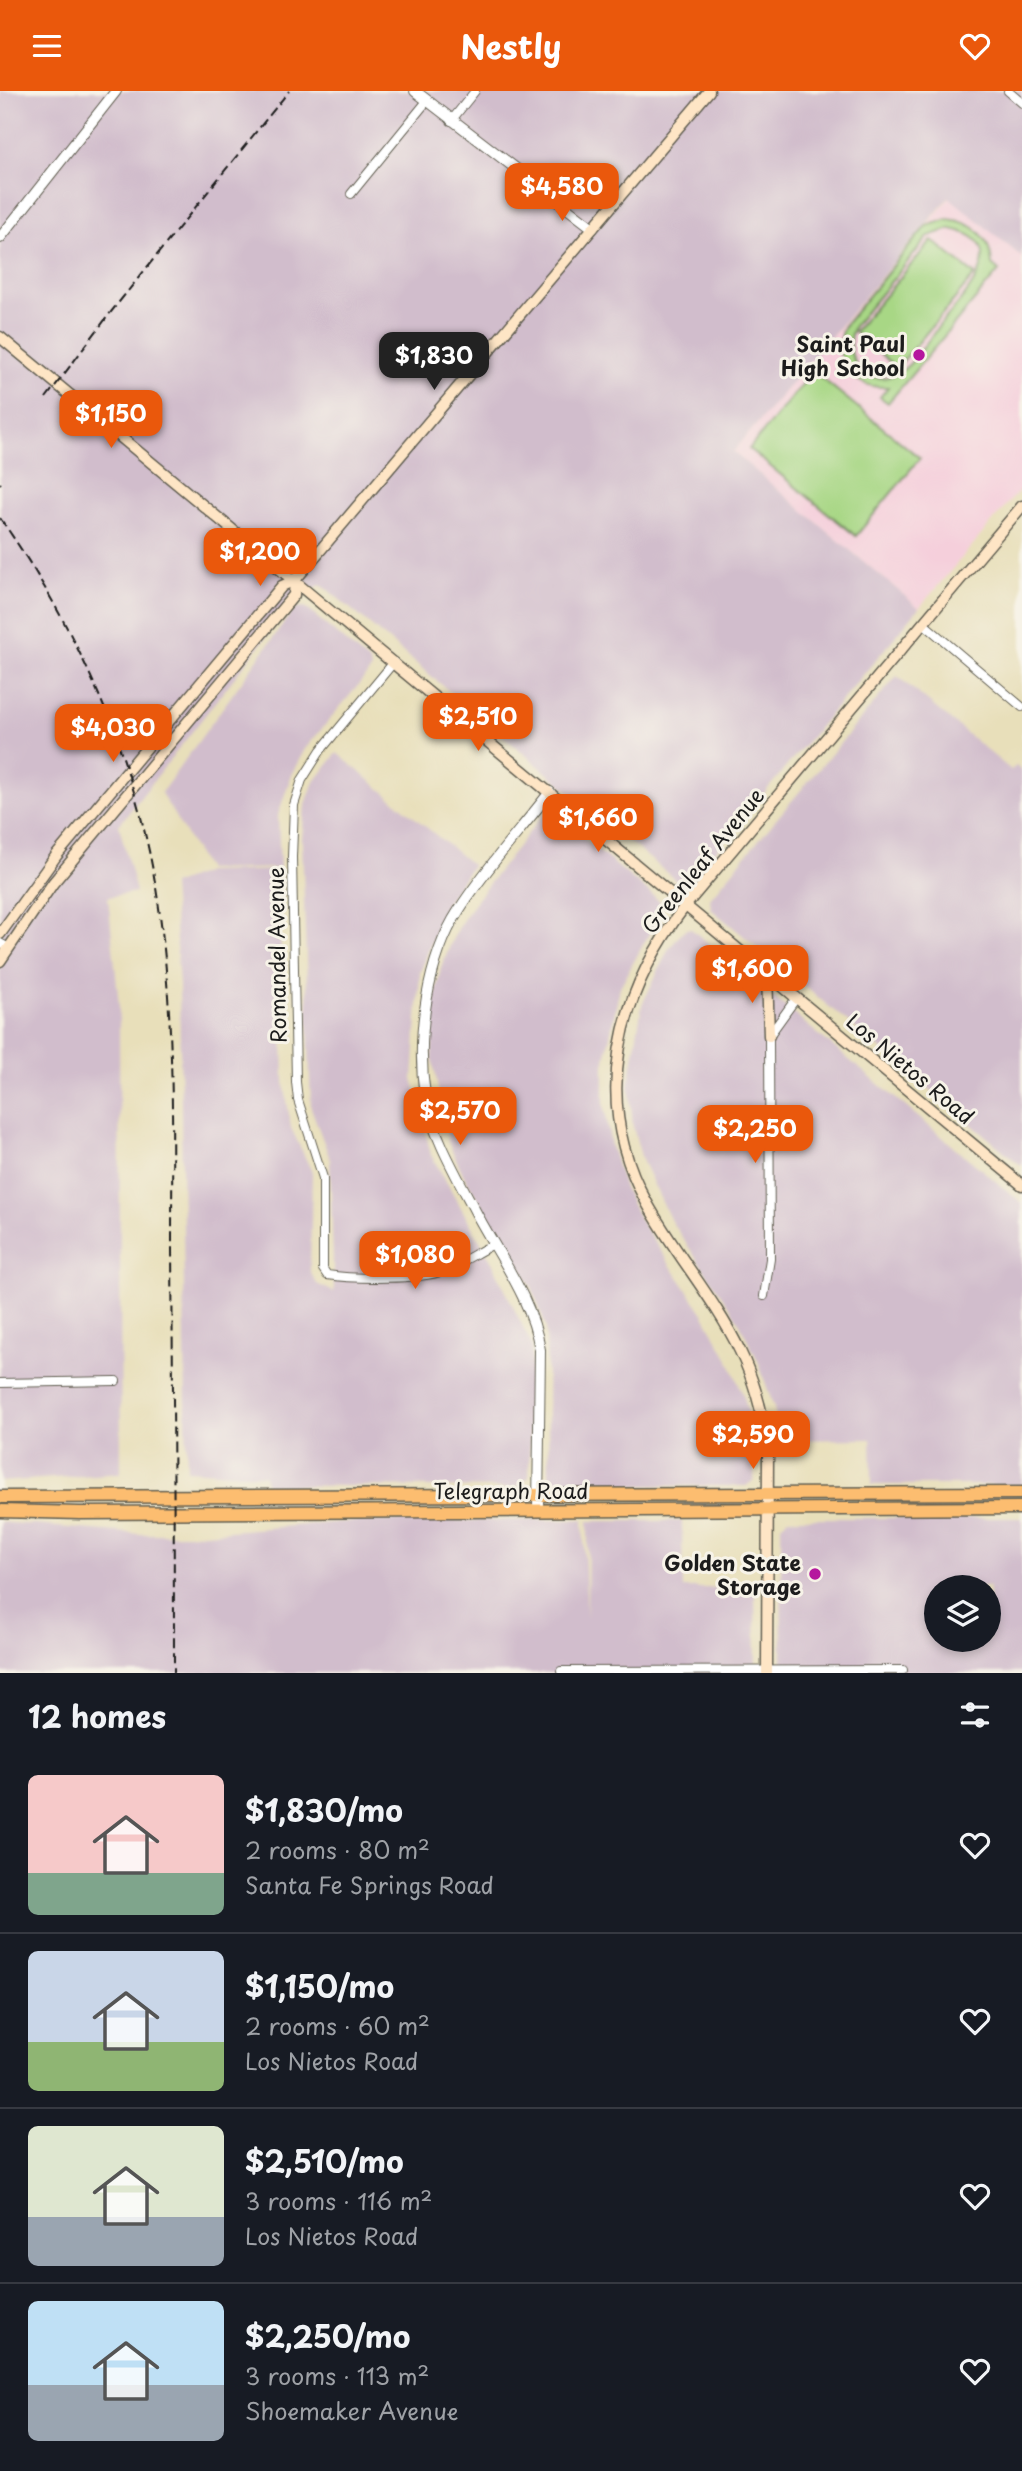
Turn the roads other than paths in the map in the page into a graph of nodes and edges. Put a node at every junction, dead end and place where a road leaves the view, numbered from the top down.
1 (116, 91) edge
2 (415, 91) edge
3 (475, 91) edge
4 (709, 91) edge
5 (1008, 91) edge
6 (427, 101) junction
7 (1022, 103) edge
8 (451, 121) junction
9 (351, 194) dead end
10 (593, 228) junction
11 (0, 238) edge
12 (0, 337) edge
13 (1022, 506) edge
14 (295, 580) junction
15 (923, 624) junction
16 (222, 658) junction
17 (394, 662) junction
18 (232, 666) junction
19 (1022, 707) edge
20 (550, 792) junction
21 (685, 906) junction
22 (0, 934) edge
23 (4, 945) edge
24 (0, 961) edge
25 (767, 973) junction
26 (797, 997) junction
27 (769, 1036) junction
28 (1022, 1185) edge
29 (492, 1245) junction
30 (764, 1296) dead end
31 (116, 1381) dead end
32 (0, 1383) edge
33 (914, 1493) junction
34 (1022, 1493) edge
35 (768, 1494) junction
36 (538, 1495) junction
37 (0, 1497) edge
38 (1022, 1508) edge
39 (538, 1509) junction
40 (914, 1509) junction
41 (0, 1510) edge
42 (769, 1510) junction
43 (903, 1670) dead end
44 (561, 1671) dead end
45 (768, 1672) edge

1 - 11 street
2 - 6 street
3 - 8 street
4 - 10 main road
5 - 7 street
6 - 8 street
6 - 9 street
8 - 10 street
10 - 14 main road
12 - 14 main road, Los Nietos Road
13 - 15 main road, Greenleaf Avenue
14 - 16 main road
14 - 17 main road, Los Nietos Road
14 - 18 main road
15 - 19 street
15 - 21 main road, Greenleaf Avenue
16 - 18 main road
16 - 22 main road
17 - 20 main road, Los Nietos Road
17 - 29 street, Romandel Avenue
18 - 23 main road
20 - 21 main road, Los Nietos Road
20 - 29 street
21 - 25 main road, Los Nietos Road
21 - 35 main road, Greenleaf Avenue
23 - 24 main road
25 - 26 main road, Los Nietos Road
25 - 27 main road
26 - 27 street
26 - 28 main road, Los Nietos Road
27 - 30 street
29 - 36 street
31 - 32 street
33 - 34 main road, Telegraph Road
33 - 35 main road, Telegraph Road
33 - 40 main road
35 - 36 main road, Telegraph Road
35 - 42 main road, Greenleaf Avenue
36 - 37 main road, Telegraph Road
36 - 39 street
38 - 40 main road, Telegraph Road
39 - 41 main road, Telegraph Road
39 - 42 main road, Telegraph Road
40 - 42 main road, Telegraph Road
42 - 45 main road, Greenleaf Avenue
43 - 45 street
44 - 45 street

